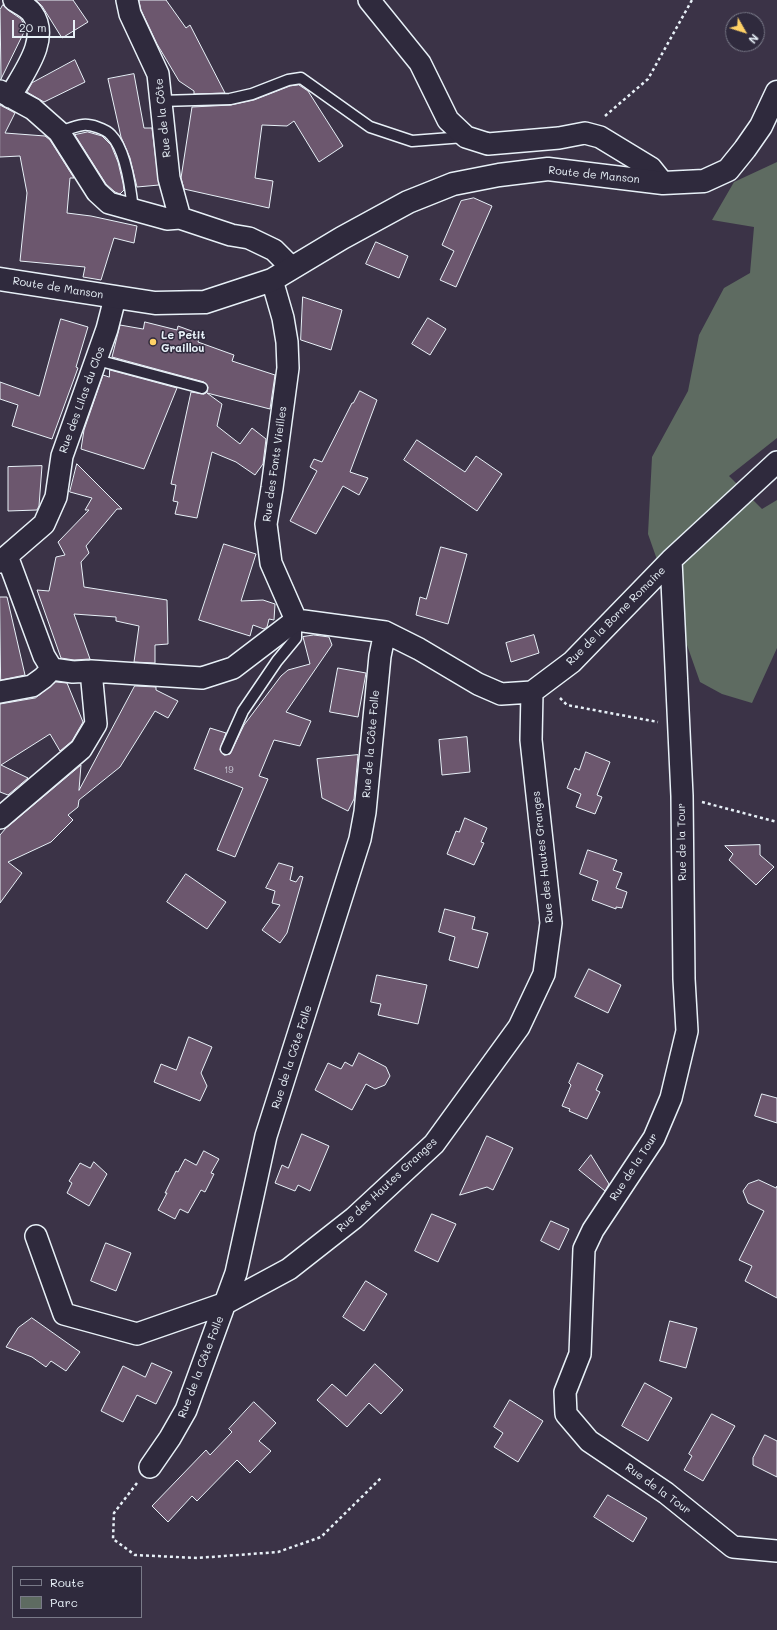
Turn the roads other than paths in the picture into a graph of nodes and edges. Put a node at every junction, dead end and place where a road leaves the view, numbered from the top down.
1 (14, 0) edge
2 (127, 0) edge
3 (369, 0) edge
4 (777, 92) edge
5 (5, 94) edge
6 (160, 101) junction
7 (59, 132) junction
8 (466, 137) junction
9 (663, 183) junction
10 (133, 211) junction
11 (180, 218) junction
12 (291, 267) junction
13 (0, 279) edge
14 (272, 280) junction
15 (116, 298) junction
16 (97, 360) junction
17 (202, 388) dead end
18 (777, 462) edge
19 (4, 559) edge
20 (671, 560) junction
21 (296, 620) junction
22 (385, 632) junction
23 (52, 669) junction
24 (91, 671) junction
25 (539, 687) junction
26 (0, 692) edge
27 (226, 749) dead end
28 (0, 818) edge
29 (36, 1236) dead end
30 (226, 1303) junction
31 (150, 1467) road end
32 (777, 1551) edge

1 - 5 street
2 - 6 street, Rue de la Côte
3 - 8 street
4 - 9 street, Route de Manson
5 - 7 street
6 - 8 lane
6 - 11 street, Rue de la Côte
7 - 10 street
7 - 10 lane
8 - 9 street
9 - 12 street, Route de Manson
10 - 11 street
11 - 12 street
12 - 14 street, Route de Manson
13 - 15 street, Route de Manson
14 - 15 street, Route de Manson
14 - 21 street, Rue des Fonts Vieilles
15 - 16 street, Rue des Lilas du Clos
16 - 17 lane
16 - 19 street, Rue des Lilas du Clos
18 - 20 street, Rue de la Borne Romaine
19 - 23 street
20 - 25 street, Rue de la Borne Romaine
20 - 32 street, Rue de la Tour
21 - 22 street
21 - 24 street
21 - 27 lane
22 - 25 street
22 - 30 street, Rue de la Côte Folle
23 - 24 street
23 - 26 street
24 - 28 street
25 - 30 street, Rue des Hautes Granges
29 - 30 street, Rue des Hautes Granges
30 - 31 street, Rue de la Côte Folle

